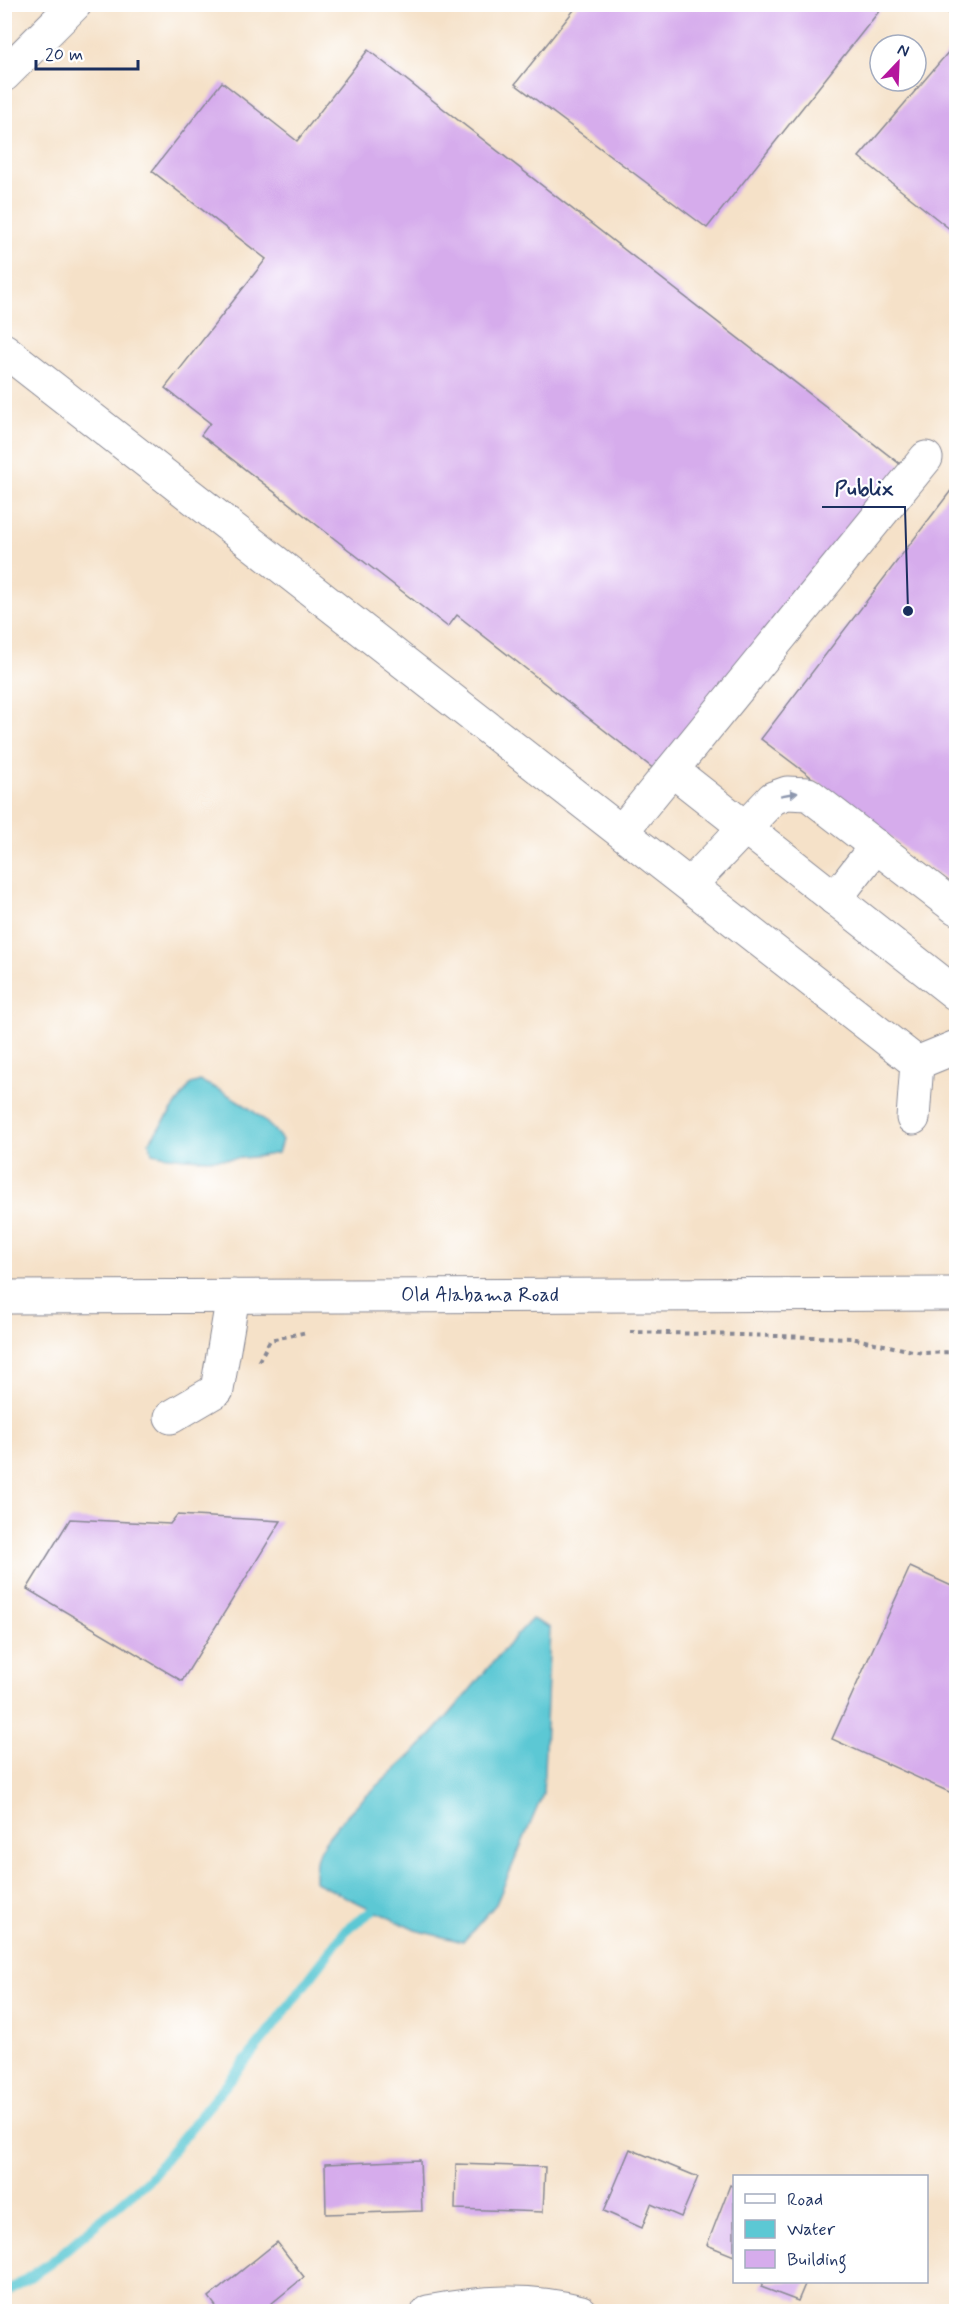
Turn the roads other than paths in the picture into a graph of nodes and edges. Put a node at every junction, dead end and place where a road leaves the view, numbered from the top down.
1 (75, 4) edge
2 (4, 75) edge
3 (4, 350) edge
4 (926, 458) dead end
5 (672, 770) junction
6 (744, 829) junction
7 (622, 831) junction
8 (876, 846) junction
9 (690, 885) junction
10 (835, 899) junction
11 (957, 908) edge
12 (957, 994) edge
13 (957, 1047) edge
14 (917, 1062) junction
15 (913, 1118) dead end
16 (957, 1294) edge
17 (233, 1296) junction
18 (4, 1297) edge
19 (171, 1417) dead end
20 (428, 2312) edge
21 (581, 2312) edge

1 - 2 street
3 - 7 street
4 - 5 street
5 - 6 street
5 - 7 street
6 -> 8 street
6 - 9 street
6 - 10 street
7 - 9 street
8 - 10 street
8 - 11 street
9 - 14 street
10 - 12 street
13 - 14 street
14 - 15 street
16 - 17 street, Old Alabama Road
17 - 18 street, Old Alabama Road
17 - 19 street
20 - 21 street

